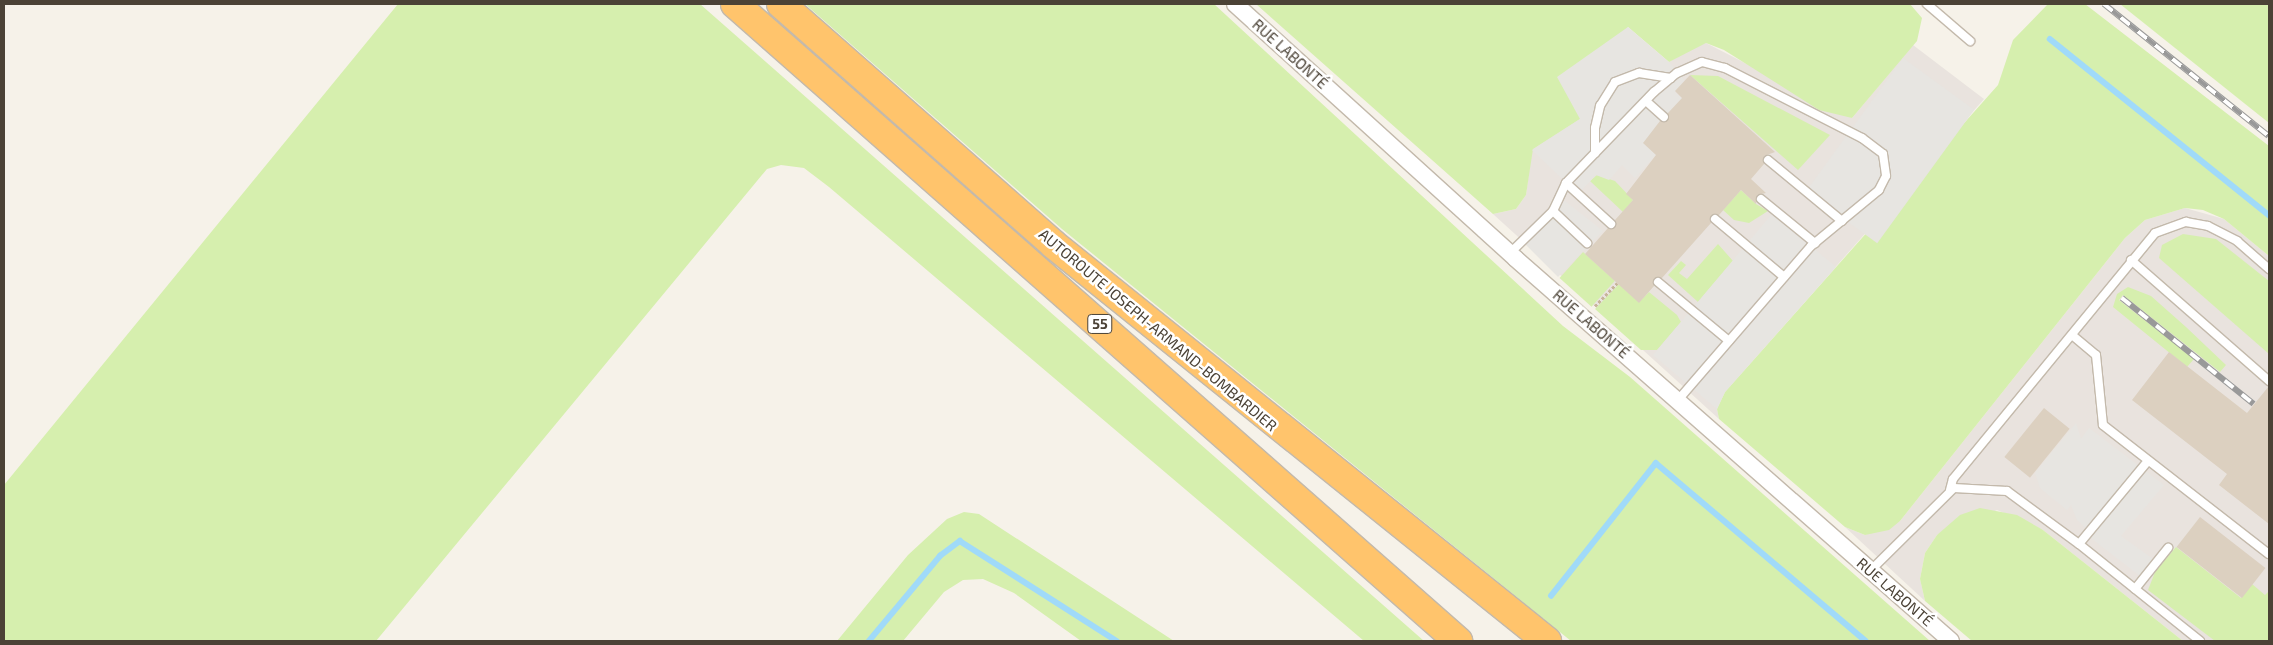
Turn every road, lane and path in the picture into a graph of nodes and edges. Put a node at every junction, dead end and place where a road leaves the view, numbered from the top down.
1 (781, 4) edge
2 (1235, 4) edge
3 (1927, 4) edge
4 (737, 6) edge
5 (1970, 41) dead end
6 (1671, 78) junction
7 (1646, 101) junction
8 (1664, 117) dead end
9 (1596, 153) junction
10 (1768, 160) dead end
11 (1566, 183) junction
12 (1761, 199) dead end
13 (1553, 212) junction
14 (1715, 219) dead end
15 (1842, 221) junction
16 (1611, 224) dead end
17 (1587, 243) dead end
18 (1815, 243) junction
19 (1510, 253) junction
20 (2131, 260) junction
21 (2269, 269) edge
22 (1784, 277) junction
23 (1658, 282) dead end
24 (1617, 283) dead end
25 (1595, 306) dead end
26 (2072, 335) junction
27 (1729, 341) junction
28 (2269, 380) edge
29 (1678, 400) junction
30 (2148, 461) junction
31 (1950, 490) junction
32 (2079, 544) junction
33 (2168, 548) dead end
34 (2269, 554) edge
35 (1870, 571) junction
36 (2135, 589) junction
37 (1458, 641) edge
38 (1547, 641) edge
39 (1951, 641) edge
40 (2200, 641) edge

1 - 38 highway, AUTOROUTE JOSEPH-ARMAND-BOMBARDIER / 55
2 - 19 street, RUE LABONTÉ
3 - 5 lane
4 - 37 highway, AUTOROUTE JOSEPH-ARMAND-BOMBARDIER / 55
6 - 7 lane
6 - 9 lane
6 - 15 lane
7 - 8 lane
7 - 9 lane
9 - 11 lane
10 - 15 lane
11 - 13 lane
11 - 16 lane
12 - 18 lane
13 - 17 lane
13 - 19 lane
14 - 22 lane
15 - 18 lane
18 - 22 lane
19 - 29 street, RUE LABONTÉ
20 - 21 lane
20 - 26 lane
20 - 28 lane
22 - 27 lane
23 - 27 lane
24 - 25 path
26 - 30 lane
26 - 31 lane
27 - 29 lane
29 - 35 street, RUE LABONTÉ
30 - 32 lane
30 - 34 lane
31 - 32 lane
31 - 35 lane
32 - 36 lane
33 - 36 lane
35 - 39 street, RUE LABONTÉ
36 - 40 lane

